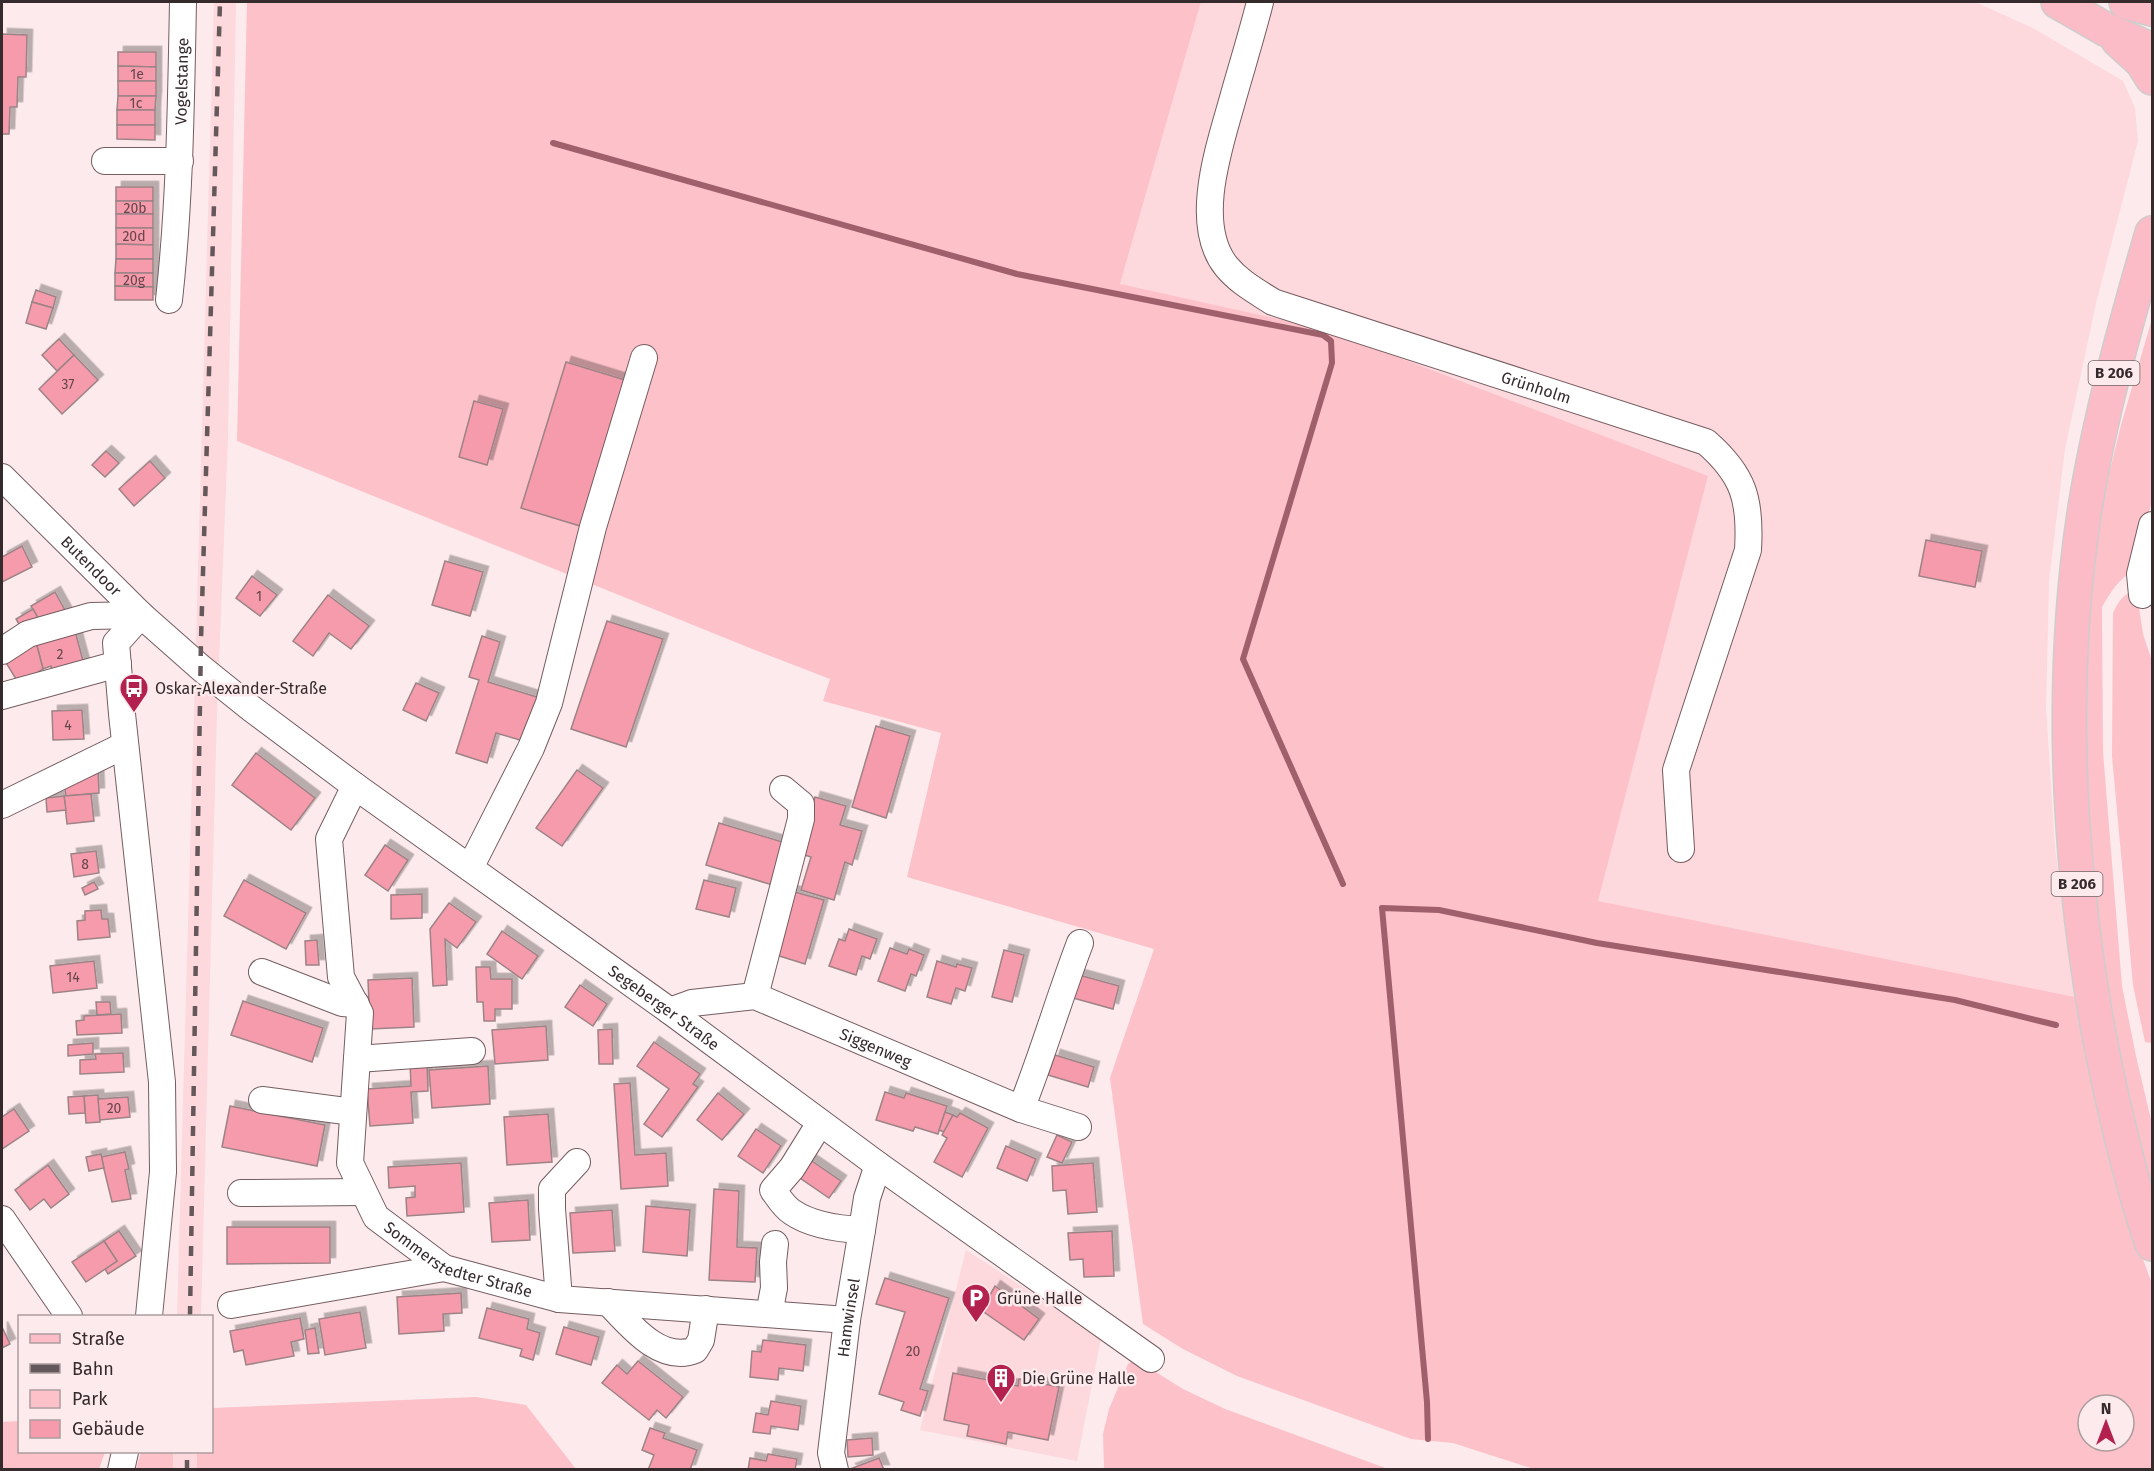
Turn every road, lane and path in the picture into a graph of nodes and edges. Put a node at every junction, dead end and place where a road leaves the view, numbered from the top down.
1 (183, 2) edge
2 (1260, 2) edge
3 (2058, 2) edge
4 (2105, 29) junction
5 (2152, 50) edge
6 (2152, 78) edge
7 (105, 161) dead end
8 (180, 161) junction
9 (2152, 233) edge
10 (169, 300) dead end
11 (644, 358) dead end
12 (2, 477) edge
13 (2152, 525) edge
14 (2142, 595) dead end
15 (141, 615) junction
16 (2, 651) edge
17 (183, 651) joint
18 (118, 664) junction
19 (2, 696) edge
20 (125, 745) junction
21 (355, 786) junction
22 (783, 789) dead end
23 (2, 805) edge
24 (1681, 849) dead end
25 (471, 868) junction
26 (1080, 943) dead end
27 (262, 972) dead end
28 (755, 996) junction
29 (356, 1004) junction
30 (670, 1011) junction
31 (472, 1051) dead end
32 (357, 1059) junction
33 (262, 1100) dead end
34 (1021, 1109) junction
35 (353, 1112) junction
36 (820, 1123) junction
37 (1078, 1127) dead end
38 (577, 1162) dead end
39 (878, 1165) junction
40 (363, 1192) junction
41 (240, 1193) dead end
42 (2, 1219) edge
43 (862, 1230) junction
44 (775, 1244) dead end
45 (2152, 1244) edge
46 (444, 1268) junction
47 (559, 1299) junction
48 (608, 1302) junction
49 (231, 1305) dead end
50 (706, 1309) junction
51 (769, 1314) junction
52 (68, 1315) edge
53 (149, 1315) edge
54 (848, 1320) junction
55 (1151, 1359) dead end
56 (125, 1453) edge
57 (121, 1470) edge
58 (834, 1470) edge

1 - 8 street, Vogelstange
2 - 24 street, Grünholm
3 - 4 main road
4 - 5 main road
4 - 6 main road
7 - 8 street
8 - 10 street, Vogelstange
9 - 45 main road, B 206
11 - 25 street
12 - 15 street, Butendoor
13 - 14 street
15 - 16 street
15 - 17 street, Butendoor
15 - 18 street
17 - 21 street, Segeberger Straße
18 - 19 street
18 - 20 street
20 - 23 street
20 - 53 street
21 - 25 street, Segeberger Straße
21 - 29 street, Sommerstedter Straße
22 - 28 street
25 - 30 street, Segeberger Straße
26 - 34 street
27 - 29 street
28 - 30 street, Siggenweg
28 - 34 street, Siggenweg
29 - 32 street, Sommerstedter Straße
30 - 36 street, Segeberger Straße
31 - 32 street
32 - 35 street, Sommerstedter Straße
33 - 35 street
34 - 37 street, Siggenweg
35 - 40 street, Sommerstedter Straße
36 - 39 street, Segeberger Straße
36 - 43 street
38 - 47 street
39 - 43 street, Hamwinsel
39 - 55 street, Segeberger Straße
40 - 41 street
40 - 46 street, Sommerstedter Straße
42 - 52 street
43 - 54 street, Hamwinsel
44 - 51 street
46 - 47 street, Sommerstedter Straße
46 - 49 street
47 - 48 street, Sommerstedter Straße
48 - 50 street, Sommerstedter Straße
48 - 50 street
50 - 51 street, Sommerstedter Straße
51 - 54 street, Sommerstedter Straße
54 - 58 street, Hamwinsel
56 - 57 street

